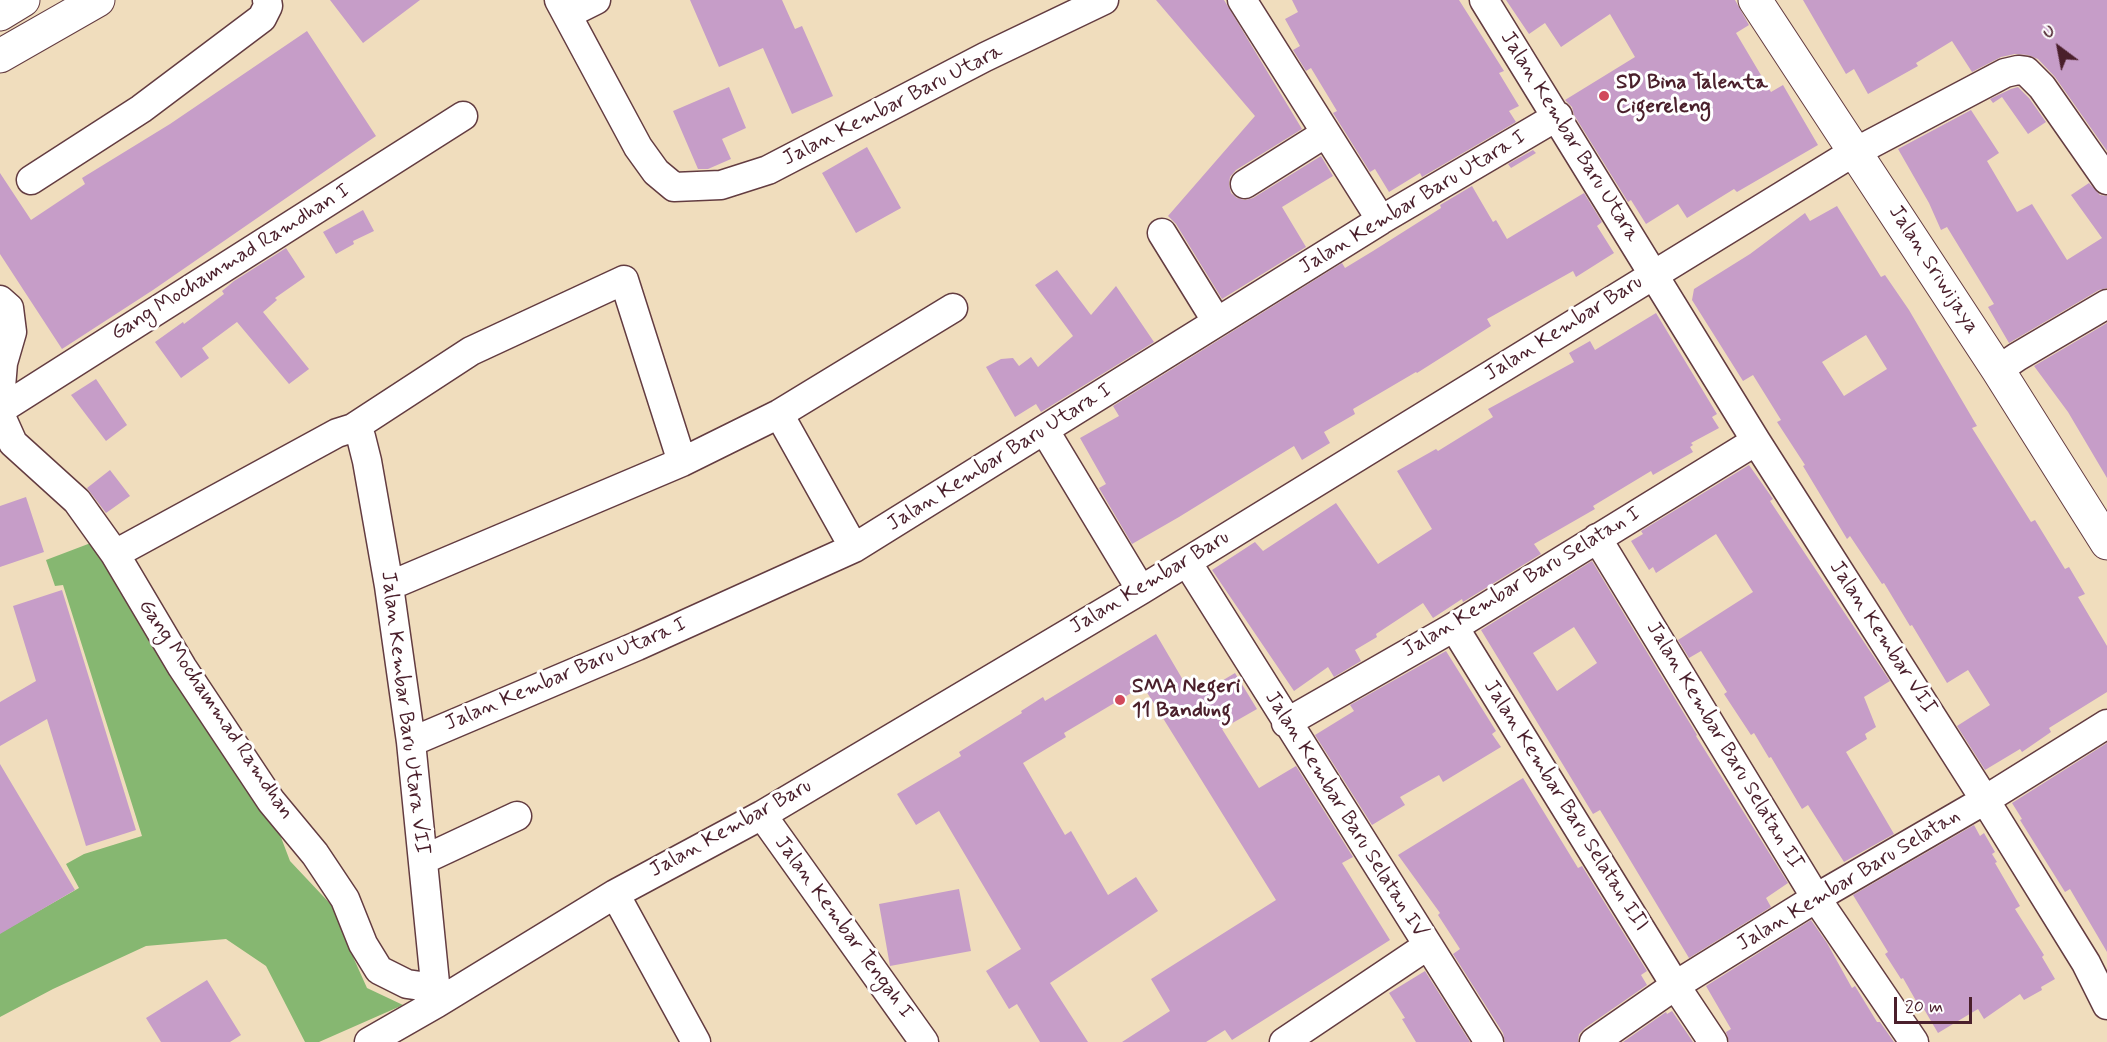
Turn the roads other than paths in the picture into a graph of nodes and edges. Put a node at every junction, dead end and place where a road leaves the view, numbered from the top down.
1 (23, 0) edge
2 (98, 0) edge
3 (267, 0) edge
4 (596, 0) edge
5 (1104, 0) edge
6 (1242, 0) edge
7 (1484, 0) edge
8 (1755, 0) edge
9 (563, 7) edge
10 (0, 14) edge
11 (0, 56) edge
12 (463, 116) dead end
13 (1558, 117) junction
14 (1326, 133) junction
15 (1856, 151) junction
16 (30, 180) dead end
17 (2107, 180) edge
18 (1245, 184) dead end
19 (1381, 220) junction
20 (1162, 233) dead end
21 (1654, 274) junction
22 (0, 300) edge
23 (2107, 304) edge
24 (953, 308) dead end
25 (1217, 322) junction
26 (1998, 370) junction
27 (0, 399) edge
28 (0, 412) edge
29 (779, 414) junction
30 (353, 428) junction
31 (1045, 431) junction
32 (1756, 441) junction
33 (682, 462) junction
34 (1597, 538) junction
35 (2107, 543) edge
36 (854, 548) junction
37 (115, 554) junction
38 (1187, 562) junction
39 (389, 586) junction
40 (1141, 590) junction
41 (1454, 627) junction
42 (1286, 723) junction
43 (2107, 724) edge
44 (411, 742) junction
45 (1985, 800) junction
46 (762, 815) junction
47 (517, 816) dead end
48 (423, 860) junction
49 (615, 894) junction
50 (1816, 898) junction
51 (1427, 946) junction
52 (1676, 985) junction
53 (436, 995) junction
54 (2107, 1005) edge
55 (369, 1042) edge
56 (696, 1042) edge
57 (924, 1042) edge
58 (1284, 1042) edge
59 (1489, 1042) edge
60 (1594, 1042) edge
61 (1713, 1042) edge
62 (1914, 1042) edge

1 - 10 main road
2 - 11 main road
3 - 16 street
4 - 9 street
5 - 9 street, Jalan Kembar Baru Utara
6 - 14 street
7 - 13 street, Jalan Kembar Baru Utara
8 - 15 main road, Jalan Sriwijaya
12 - 28 street, Gang Mochammad Ramdhan I
13 - 19 street, Jalan Kembar Baru Utara I
13 - 21 street, Jalan Kembar Baru Utara
14 - 18 street
14 - 19 street
15 - 17 street, Jalan Kembar Baru
15 - 21 street, Jalan Kembar Baru
15 - 26 main road, Jalan Sriwijaya
19 - 25 street, Jalan Kembar Baru Utara I
20 - 25 street
21 - 32 street, Jalan Kembar VII
21 - 38 street, Jalan Kembar Baru
22 - 27 street
23 - 26 street
24 - 29 street
25 - 31 street, Jalan Kembar Baru Utara I
26 - 35 main road, Jalan Sriwijaya
28 - 37 street, Gang Mochammad Ramdhan
29 - 33 street
29 - 36 street
30 - 33 street
30 - 37 street
30 - 39 street, Jalan Kembar Baru Utara VII
31 - 36 street, Jalan Kembar Baru Utara I
31 - 40 street
32 - 34 street, Jalan Kembar Baru Selatan I
32 - 45 street, Jalan Kembar VII
33 - 39 street
34 - 41 street, Jalan Kembar Baru Selatan I
34 - 50 street, Jalan Kembar Baru Selatan II
36 - 44 street, Jalan Kembar Baru Utara I
37 - 53 street, Gang Mochammad Ramdhan
38 - 40 street, Jalan Kembar Baru
38 - 42 street, Jalan Kembar Baru Selatan IV
39 - 44 street, Jalan Kembar Baru Utara VII
40 - 46 street, Jalan Kembar Baru
41 - 42 street, Jalan Kembar Baru Selatan I
41 - 52 street, Jalan Kembar Baru Selatan III
42 - 51 street, Jalan Kembar Baru Selatan IV
43 - 45 street, Jalan Kembar Baru Selatan
44 - 48 street, Jalan Kembar Baru Utara VII
45 - 50 street, Jalan Kembar Baru Selatan
45 - 54 street, Jalan Kembar VII
46 - 49 street, Jalan Kembar Baru
46 - 57 street, Jalan Kembar Tengah I
47 - 48 street
48 - 53 street, Jalan Kembar Baru Utara VII
49 - 53 street, Jalan Kembar Baru
49 - 56 street
50 - 52 street, Jalan Kembar Baru Selatan
50 - 62 street, Jalan Kembar Baru Selatan II
51 - 58 street
51 - 59 street, Jalan Kembar Baru Selatan IV
52 - 60 street, Jalan Kembar Baru Selatan
52 - 61 street, Jalan Kembar Baru Selatan III
53 - 55 street, Jalan Kembar Baru

